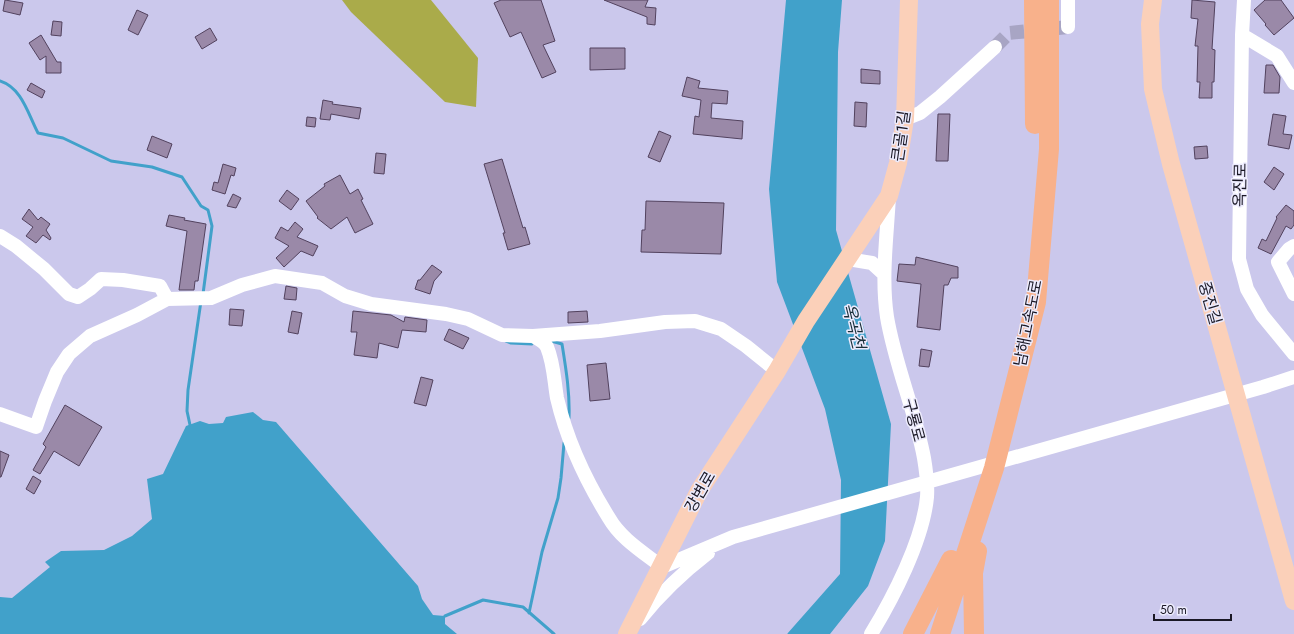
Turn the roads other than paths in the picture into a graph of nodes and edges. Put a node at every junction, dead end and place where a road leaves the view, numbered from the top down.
1 (909, 0) edge
2 (1034, 0) edge
3 (1049, 0) edge
4 (1068, 0) edge
5 (1153, 0) edge
6 (1244, 0) edge
7 (1068, 27) dead end
8 (1242, 35) junction
9 (995, 47) tunnel mouth
10 (1294, 83) edge
11 (905, 119) junction
12 (889, 196) junction
13 (0, 236) edge
14 (1294, 246) edge
15 (848, 259) junction
16 (884, 274) junction
17 (1294, 294) edge
18 (167, 299) junction
19 (533, 336) junction
20 (1294, 354) edge
21 (780, 364) junction
22 (1294, 377) edge
23 (0, 414) edge
24 (994, 468) junction
25 (728, 539) junction
26 (951, 560) junction
27 (662, 567) junction
28 (1294, 602) edge
29 (627, 634) edge
30 (870, 634) edge
31 (913, 634) edge
32 (927, 634) edge
33 (940, 634) edge
34 (974, 634) edge

1 - 11 main road, 큰골1길
2 - 26 highway, 남해고속도로
3 - 24 highway, 남해고속도로
4 - 7 street
5 - 28 main road, 중진길
6 - 8 street, 옥진로
8 - 10 street
8 - 20 street, 옥진로
9 - 11 street
11 - 12 main road, 큰골1길
12 - 15 main road, 큰골1길
12 - 16 street, 구룡로
13 - 18 street
14 - 17 street
15 - 16 street
15 - 21 main road, 강변로
16 - 30 street, 구룡로
18 - 19 street
18 - 23 street
19 - 21 street
19 - 27 street
21 - 27 main road, 강변로
22 - 25 street
24 - 33 highway, 남해고속도로
24 - 34 highway
25 - 27 street
25 - 29 street
26 - 31 highway
26 - 32 highway, 남해고속도로
27 - 29 main road, 강변로

